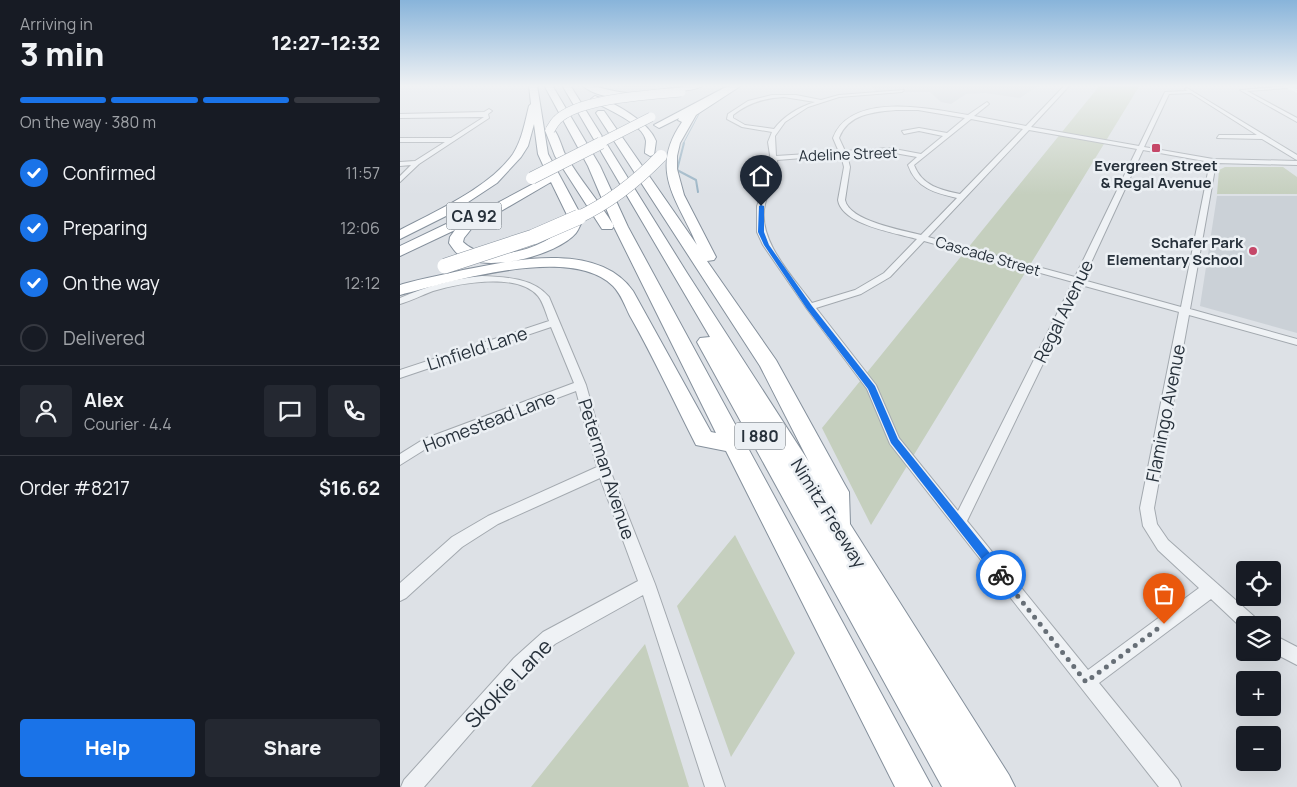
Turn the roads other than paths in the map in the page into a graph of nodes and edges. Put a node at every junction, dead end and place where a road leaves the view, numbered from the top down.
1 (480, 122) edge
2 (529, 122) edge
3 (538, 122) edge
4 (554, 122) edge
5 (569, 122) edge
6 (580, 122) edge
7 (588, 122) edge
8 (607, 122) edge
9 (636, 122) edge
10 (650, 122) edge
11 (651, 122) edge
12 (683, 122) edge
13 (686, 122) edge
14 (735, 122) edge
15 (784, 122) edge
16 (847, 122) edge
17 (963, 122) edge
18 (994, 122) edge
19 (1033, 122) edge
20 (1153, 122) edge
21 (1240, 122) edge
22 (1027, 128) junction
23 (774, 131) junction
24 (904, 132) dead end
25 (947, 135) junction
26 (1219, 137) dead end
27 (1264, 137) junction
28 (400, 140) edge
29 (453, 140) junction
30 (1141, 148) junction
31 (842, 153) junction
32 (655, 154) junction
33 (921, 156) junction
34 (774, 158) junction
35 (1297, 158) edge
36 (1213, 160) junction
37 (417, 163) junction
38 (1297, 163) edge
39 (400, 164) edge
40 (549, 179) junction
41 (400, 180) edge
42 (962, 197) junction
43 (621, 227) junction
44 (400, 235) edge
45 (923, 238) junction
46 (400, 243) edge
47 (400, 252) edge
48 (400, 280) edge
49 (1078, 281) junction
50 (400, 290) edge
51 (400, 301) edge
52 (810, 307) junction
53 (1184, 311) junction
54 (554, 322) junction
55 (746, 330) junction
56 (1297, 342) edge
57 (400, 374) edge
58 (580, 386) junction
59 (733, 444) junction
60 (400, 460) edge
61 (604, 470) junction
62 (959, 523) junction
63 (837, 526) junction
64 (647, 584) junction
65 (1211, 589) junction
66 (400, 593) edge
67 (1241, 616) edge
68 (1281, 647) edge
69 (1297, 657) edge
70 (1086, 682) junction
71 (411, 787) edge
72 (715, 787) edge
73 (914, 787) edge
74 (961, 787) edge
75 (997, 787) edge
76 (1170, 787) edge

1 - 29 street
2 - 44 highway
3 - 40 highway
4 - 43 highway, bridge
5 - 43 highway, I 880
6 - 74 highway, I 880
7 - 63 highway, Nimitz Freeway / I 880
8 - 55 highway
9 - 32 highway
10 - 46 highway, CA 92, bridge
11 - 40 highway, CA 92
12 - 32 highway
13 - 55 highway
14 - 23 street
15 - 23 street
16 - 31 street, Cascade Street
17 - 25 street
18 - 22 street
19 - 22 street
20 - 30 street, Regal Avenue
21 - 27 street
22 - 30 street
22 - 42 street
23 - 34 street
24 - 25 street
25 - 33 street
26 - 27 street
27 - 35 street
28 - 29 street
29 - 37 street
30 - 36 street
30 - 49 street, Regal Avenue
31 - 33 street, Adeline Street
31 - 34 street, Adeline Street
31 - 45 street, Cascade Street
32 - 48 highway, bridge
33 - 42 street
34 - 52 street
36 - 38 street
36 - 53 street, Flamingo Avenue
37 - 39 street
37 - 41 street
40 - 47 highway, CA 92
42 - 45 street
43 - 59 highway, I 880
45 - 49 street, Cascade Street
45 - 52 street
49 - 53 street, Cascade Street
49 - 62 street, Regal Avenue
50 - 59 highway
51 - 54 street, Peterman Avenue
52 - 62 street
53 - 56 street, Cascade Street
53 - 65 street, Flamingo Avenue
54 - 57 street, Linfield Lane
54 - 58 street, Peterman Avenue
55 - 63 highway
58 - 60 street, Homestead Lane
58 - 61 street, Peterman Avenue
59 - 73 highway, I 880
61 - 64 street, Peterman Avenue
61 - 66 street
62 - 70 street
63 - 75 highway, Nimitz Freeway / I 880
64 - 71 street, Skokie Lane
64 - 72 street, Peterman Avenue
65 - 67 street, Flamingo Avenue
65 - 70 street
68 - 69 street
70 - 76 street

